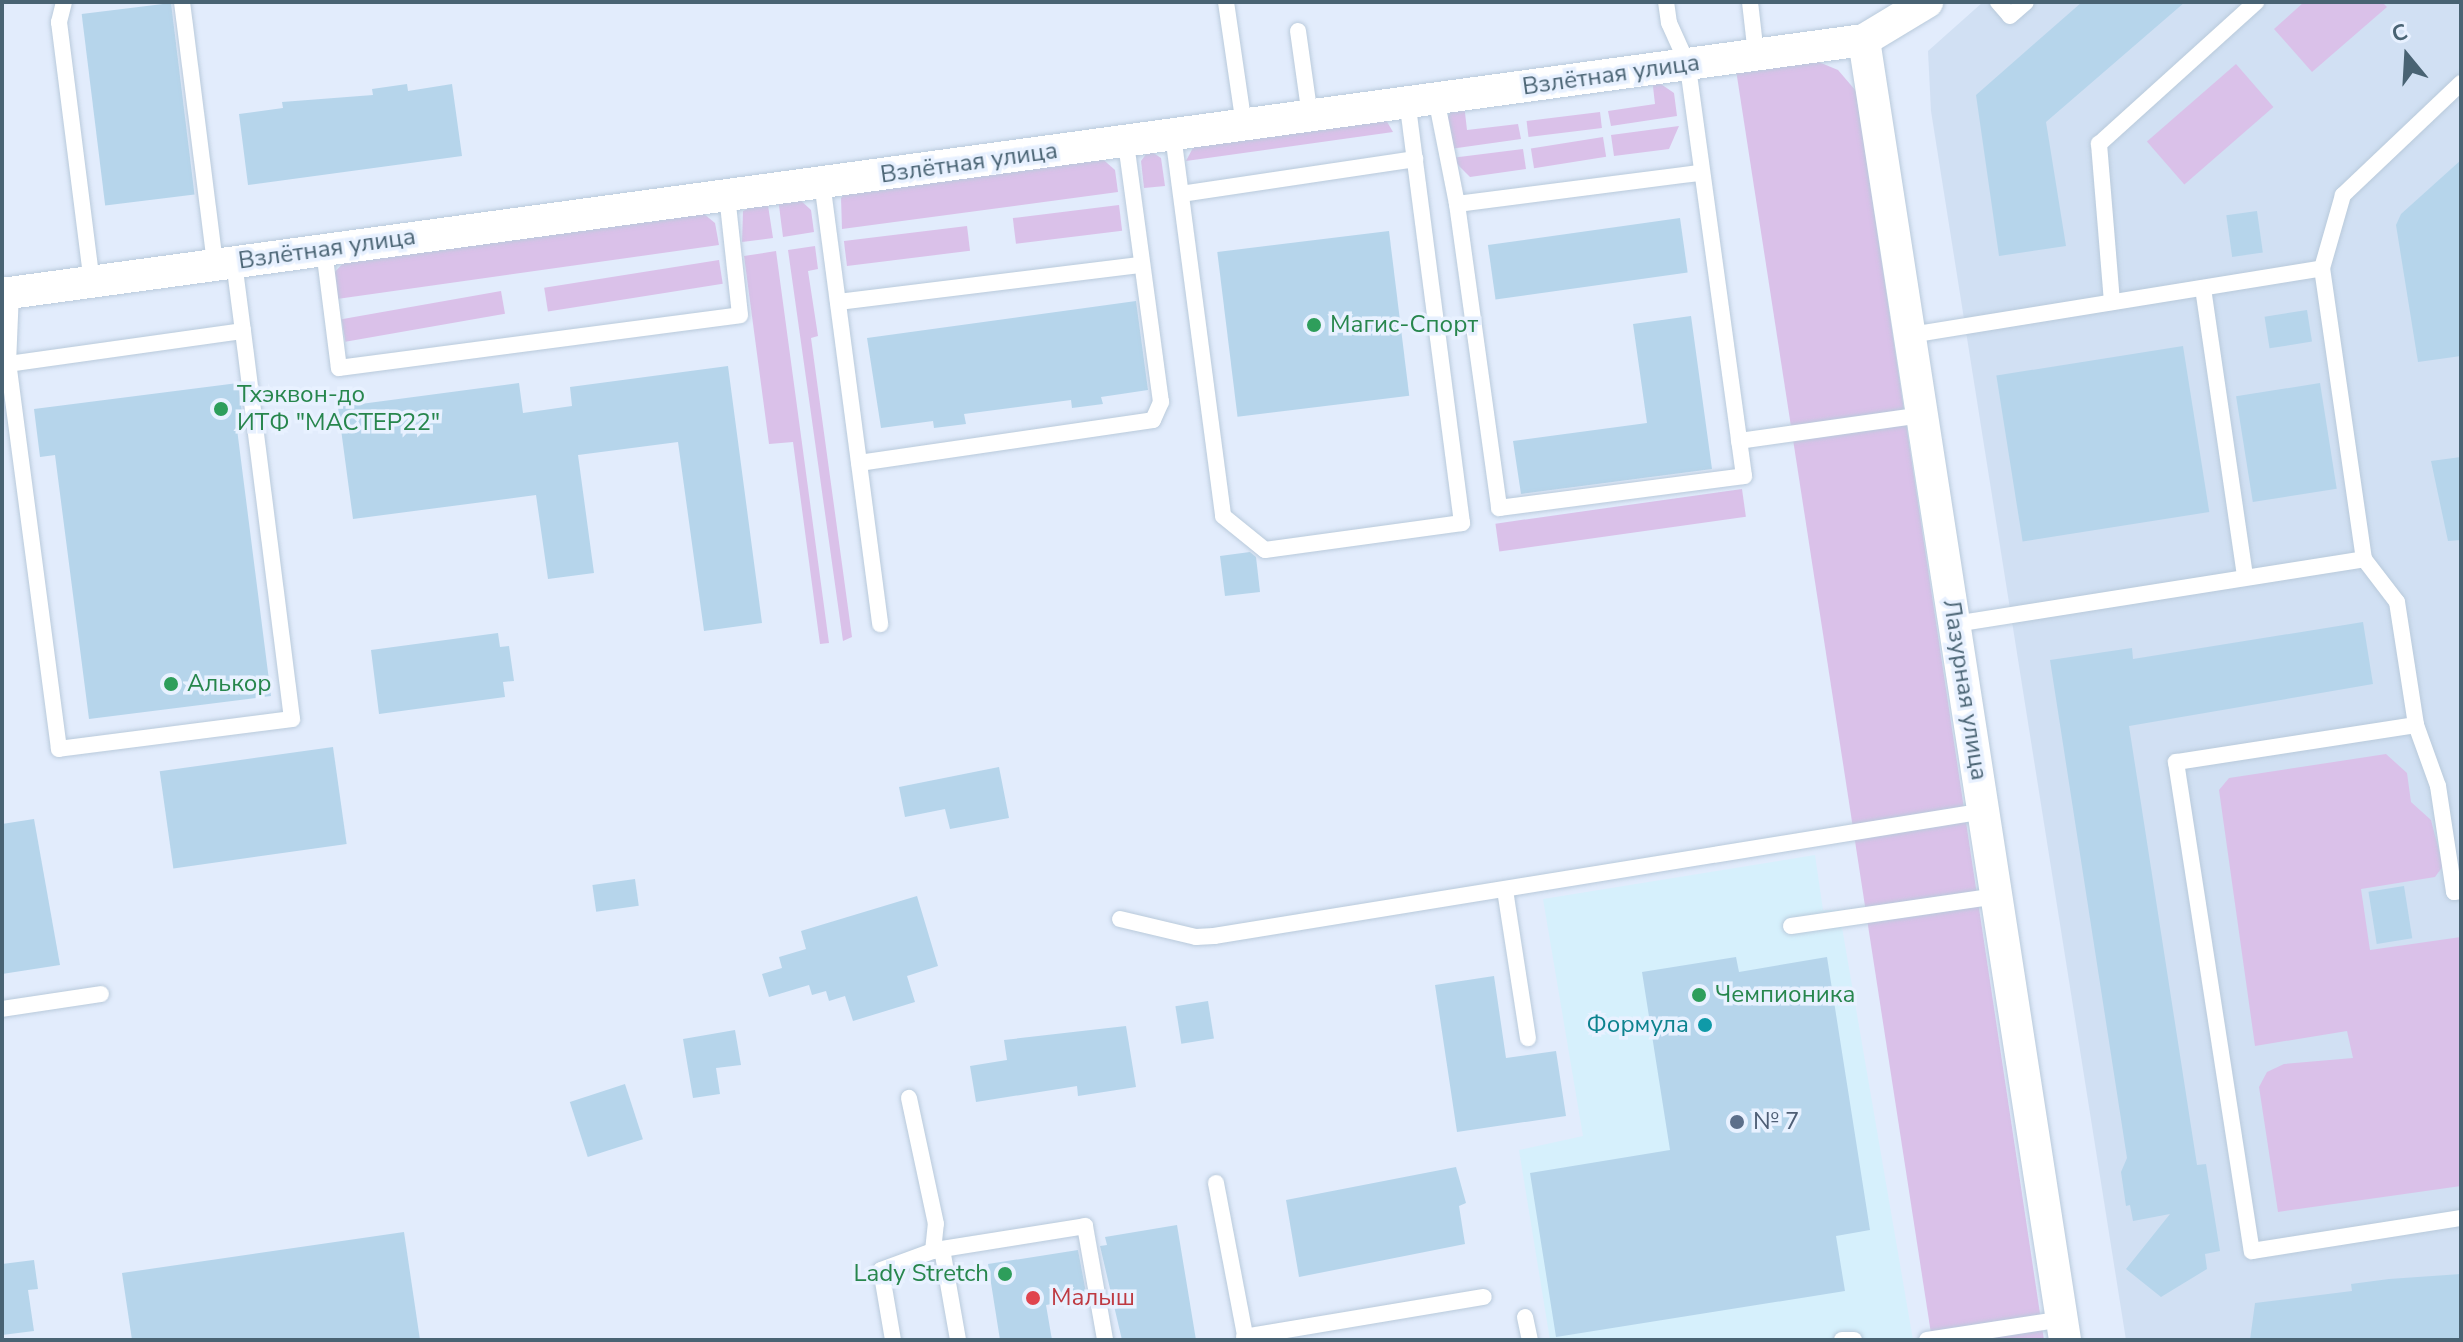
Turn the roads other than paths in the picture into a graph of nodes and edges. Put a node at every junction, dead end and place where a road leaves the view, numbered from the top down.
1 (64, 2) edge
2 (182, 2) edge
3 (1226, 2) edge
4 (1666, 2) edge
5 (1750, 2) edge
6 (1927, 2) edge
7 (1998, 2) edge
8 (2026, 2) edge
9 (2256, 2) edge
10 (1298, 31) dead end
11 (1864, 40) junction
12 (1756, 55) junction
13 (1688, 65) junction
14 (2461, 83) edge
15 (1422, 100) junction
16 (1310, 116) junction
17 (1244, 125) junction
18 (1173, 135) junction
19 (1126, 142) junction
20 (1415, 159) junction
21 (1699, 173) junction
22 (822, 182) junction
23 (1181, 194) junction
24 (727, 195) junction
25 (1457, 204) junction
26 (324, 250) junction
27 (224, 264) junction
28 (1140, 265) junction
29 (2322, 268) junction
30 (92, 282) junction
31 (2203, 288) junction
32 (7, 294) edge
33 (838, 302) junction
34 (2112, 302) junction
35 (243, 331) junction
36 (1910, 335) junction
37 (8, 364) junction
38 (1922, 415) junction
39 (1739, 441) junction
40 (859, 463) junction
41 (2364, 559) junction
42 (2245, 576) junction
43 (880, 624) dead end
44 (1955, 624) junction
45 (2416, 725) junction
46 (1984, 811) junction
47 (1505, 890) junction
48 (2461, 891) edge
49 (1997, 896) junction
50 (1120, 919) dead end
51 (1791, 926) dead end
52 (101, 994) dead end
53 (2, 1009) edge
54 (1528, 1038) dead end
55 (909, 1098) dead end
56 (1216, 1183) dead end
57 (2461, 1218) edge
58 (938, 1250) junction
59 (1484, 1297) dead end
60 (1525, 1317) dead end
61 (2064, 1330) edge
62 (1245, 1338) edge
63 (893, 1340) edge
64 (958, 1340) edge
65 (1105, 1340) edge
66 (1530, 1340) edge
67 (1842, 1340) edge
68 (1854, 1340) edge
69 (1927, 1340) edge

1 - 30 lane
2 - 27 lane
3 - 17 lane
4 - 13 lane
5 - 12 lane
6 - 11 street, Взлётная улица
7 - 8 lane
9 - 34 lane
10 - 16 lane
11 - 12 street, Взлётная улица
11 - 36 street, Лазурная улица
12 - 13 street, Взлётная улица
13 - 15 street, Взлётная улица
13 - 21 lane
14 - 29 lane
15 - 16 street, Взлётная улица
15 - 20 lane
15 - 25 lane
16 - 17 street, Взлётная улица
17 - 18 street, Взлётная улица
18 - 19 street, Взлётная улица
18 - 23 lane
19 - 22 street, Взлётная улица
19 - 28 lane
20 - 23 lane
20 - 23 lane
21 - 25 lane
21 - 39 lane
22 - 24 street, Взлётная улица
22 - 33 lane
24 - 26 street, Взлётная улица
24 - 26 lane
25 - 39 lane
26 - 27 street, Взлётная улица
27 - 30 street, Взлётная улица
27 - 35 lane
28 - 33 lane
28 - 40 lane
29 - 31 lane
29 - 41 lane
30 - 32 street, Взлётная улица
31 - 34 lane
31 - 42 lane
32 - 37 lane
33 - 40 lane
34 - 36 lane
35 - 37 lane
35 - 37 lane
36 - 38 street, Лазурная улица
38 - 39 lane
38 - 44 street, Лазурная улица
40 - 43 lane
41 - 42 lane
41 - 45 lane
42 - 44 lane
44 - 46 street, Лазурная улица
45 - 48 lane
45 - 57 lane
46 - 47 lane
46 - 49 street, Лазурная улица
47 - 50 lane
47 - 54 lane
49 - 51 lane
49 - 61 street, Лазурная улица
52 - 53 lane
55 - 58 lane
56 - 62 lane
58 - 63 lane
58 - 64 lane
58 - 65 lane
59 - 62 lane
60 - 66 lane
61 - 69 lane
67 - 68 lane

